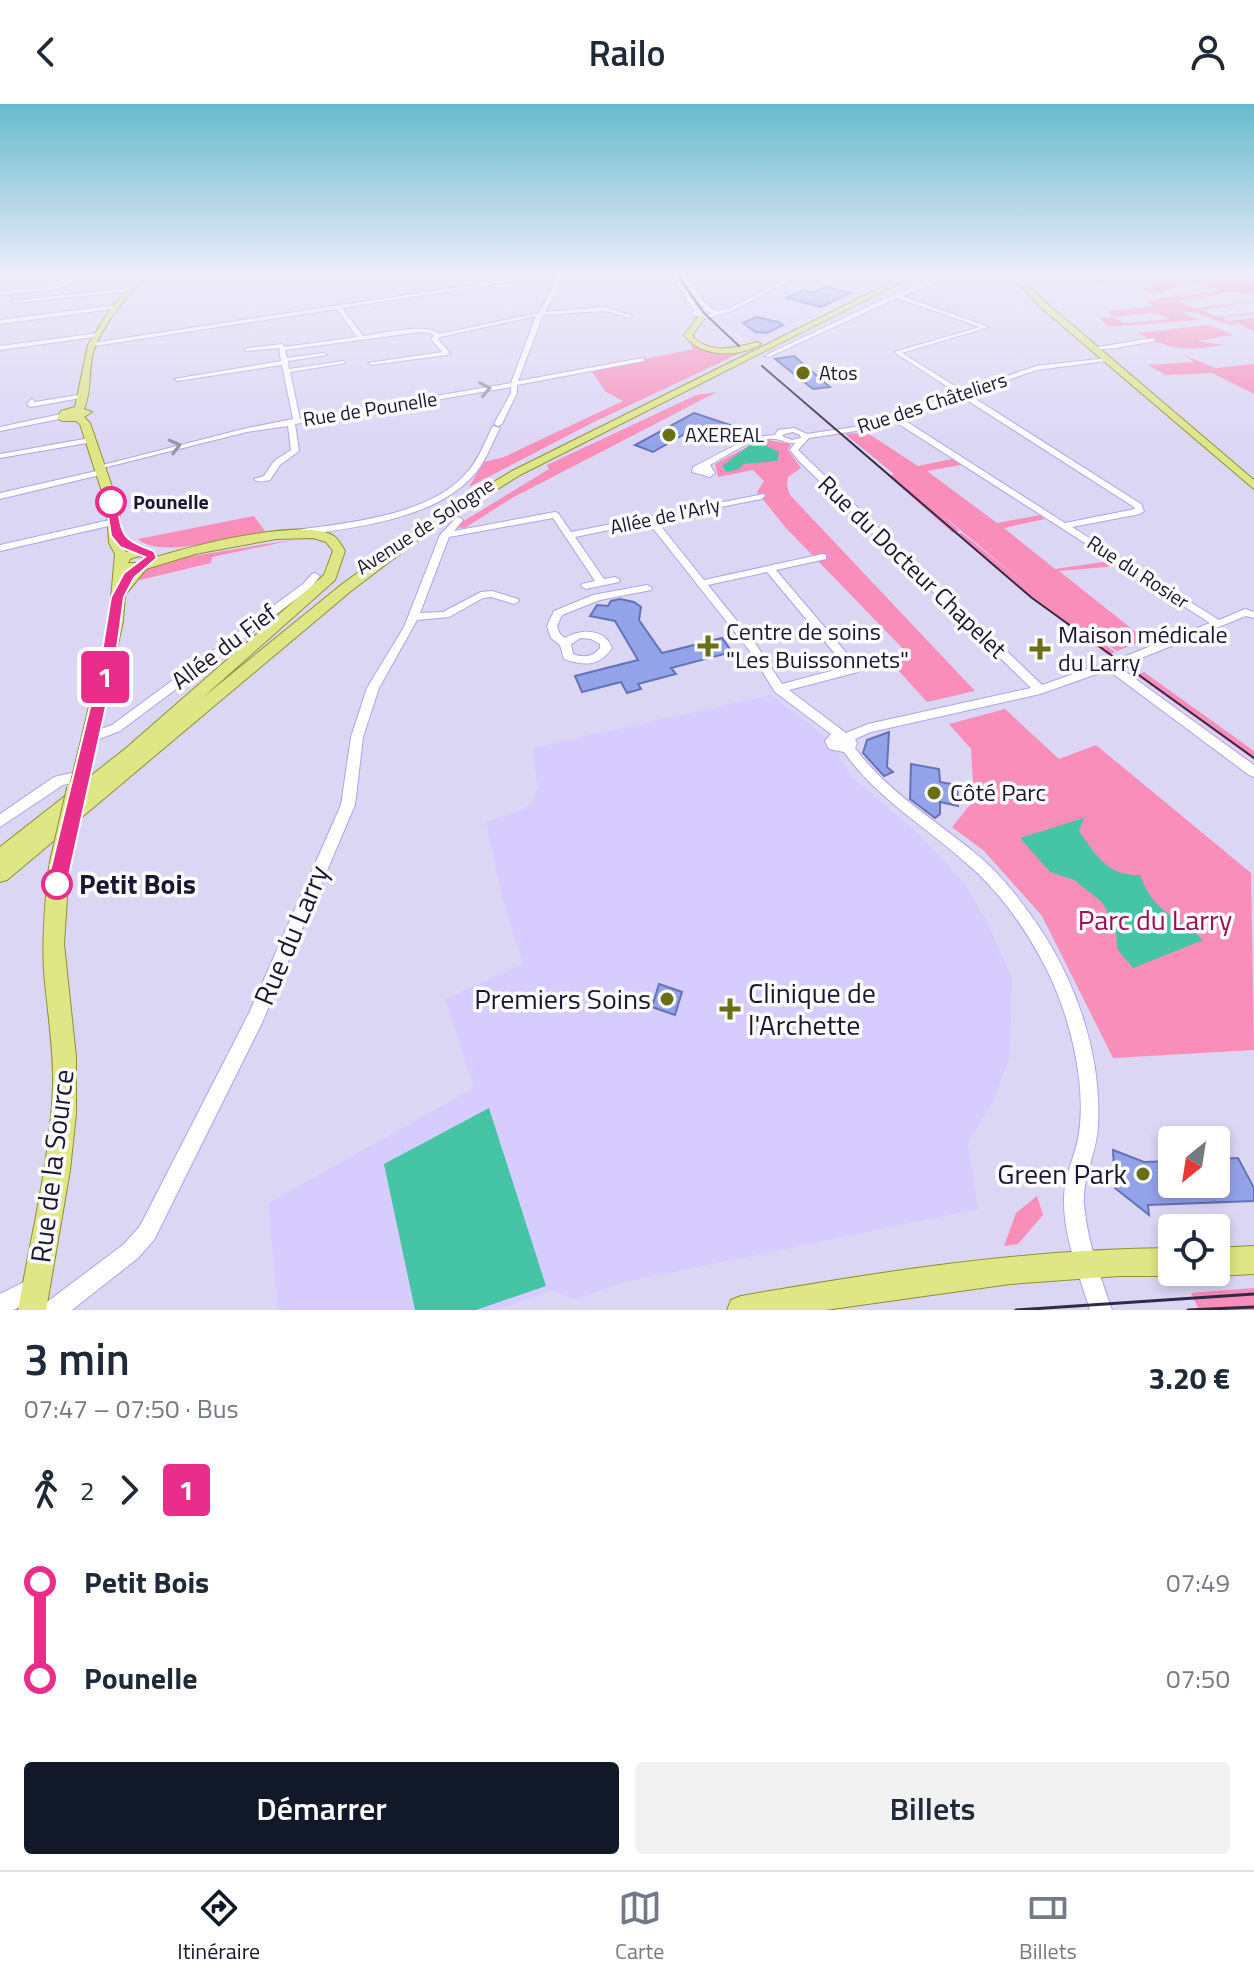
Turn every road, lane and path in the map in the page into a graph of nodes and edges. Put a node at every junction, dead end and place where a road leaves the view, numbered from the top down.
1 (102, 331) edge
2 (176, 331) edge
3 (356, 331) edge
4 (395, 331) edge
5 (433, 331) edge
6 (462, 331) edge
7 (465, 331) edge
8 (534, 331) edge
9 (690, 331) edge
10 (785, 331) edge
11 (790, 331) edge
12 (802, 331) edge
13 (821, 331) edge
14 (971, 331) edge
15 (1074, 331) edge
16 (397, 334) junction
17 (435, 334) junction
18 (99, 335) junction
19 (362, 339) junction
20 (473, 340) dead end
21 (1153, 340) dead end
22 (94, 344) junction
23 (282, 346) junction
24 (0, 348) edge
25 (1094, 348) junction
26 (247, 350) dead end
27 (324, 355) dead end
28 (767, 356) dead end
29 (1106, 359) junction
30 (642, 360) dead end
31 (343, 363) dead end
32 (371, 363) dead end
33 (285, 365) junction
34 (177, 379) dead end
35 (514, 384) junction
36 (964, 393) junction
37 (84, 396) junction
38 (32, 401) dead end
39 (78, 414) junction
40 (61, 416) joint
41 (895, 418) junction
42 (294, 421) junction
43 (0, 429) edge
44 (803, 439) junction
45 (90, 440) junction
46 (0, 456) edge
47 (707, 466) dead end
48 (100, 469) junction
49 (258, 479) dead end
50 (1254, 486) edge
51 (0, 496) edge
52 (761, 496) dead end
53 (650, 519) junction
54 (459, 520) dead end
55 (354, 523) junction
56 (1066, 525) junction
57 (115, 528) junction
58 (290, 534) junction
59 (445, 535) junction
60 (570, 535) junction
61 (333, 541) junction
62 (0, 548) edge
63 (823, 557) dead end
64 (144, 559) junction
65 (120, 562) junction
66 (769, 569) junction
67 (315, 576) dead end
68 (615, 580) dead end
69 (601, 582) junction
70 (475, 584) dead end
71 (701, 584) junction
72 (586, 586) dead end
73 (647, 588) dead end
74 (481, 595) junction
75 (117, 597) junction
76 (514, 601) dead end
77 (1254, 615) edge
78 (413, 617) junction
79 (1218, 624) junction
80 (565, 643) dead end
81 (1110, 666) junction
82 (779, 689) junction
83 (1040, 690) junction
84 (844, 741) junction
85 (88, 744) junction
86 (132, 751) junction
87 (1254, 772) edge
88 (80, 776) junction
89 (0, 821) edge
90 (0, 858) edge
91 (0, 874) edge
92 (1254, 1260) edge
93 (1230, 1261) edge
94 (1158, 1262) edge
95 (1087, 1265) junction
96 (34, 1298) edge
97 (0, 1305) edge
98 (55, 1310) edge
99 (741, 1310) edge
100 (1101, 1310) edge

1 - 18 main road
2 - 22 street
3 - 19 street
4 - 16 street
5 - 17 street
6 - 17 street
7 - 20 street
8 - 35 street
9 - 10 main road
11 - 86 main road, Avenue de Sologne
12 - 91 main road
13 - 28 street
14 - 36 street
15 - 25 main road
16 - 17 street
16 - 19 street
17 - 32 street
18 - 22 main road
18 - 24 street
19 - 23 street
21 - 25 street
22 - 37 main road
23 - 26 street
23 - 33 street
25 - 29 main road
27 - 33 street
29 - 36 street, Rue des Châteliers
29 - 50 main road
30 - 35 street, Rue de Pounelle
31 - 33 street
33 - 34 street
33 - 42 street
42 -> 35 street, Rue de Pounelle
35 - 55 street
36 - 41 street, Rue des Châteliers
36 - 56 street, Rue du Rosier
37 - 38 street
37 - 39 main road
39 - 40 main road
39 - 45 main road, Rue de la Source
40 - 43 street
41 - 44 street, Rue des Châteliers
41 - 56 street
48 -> 42 street, Rue de Pounelle
42 - 49 street
44 - 47 street, Rue des Châteliers
44 - 83 street, Rue du Docteur Chapelet
45 - 46 street
45 - 48 main road, Rue de la Source
48 - 51 street, Rue de Pounelle
48 - 57 main road, Rue de la Source
52 - 53 street, Allée de l'Arly
53 - 60 street, Allée de l'Arly
53 - 71 street
54 - 59 street, Rue du Larry
55 - 58 street
55 - 61 street
56 - 79 street, Rue du Rosier
57 - 62 street
57 - 64 main road
57 - 65 main road, Rue de la Source
58 - 61 main road
58 - 64 main road
59 - 60 street
59 - 78 street, Rue du Larry
60 - 69 street
61 - 86 main road
63 - 66 street
64 - 65 main road
64 - 75 main road, Rue de la Source
65 - 75 main road, Rue de la Source
66 - 71 street
66 - 82 street
67 - 85 street, Allée du Fief
68 - 69 street
69 - 72 street
70 - 74 street
71 - 82 street
73 - 80 street
74 - 76 street
74 - 78 street
75 - 85 main road, Rue de la Source
77 - 79 street
78 - 98 street, Rue du Larry
79 - 81 street
81 - 83 street
81 - 87 street
82 - 84 street
83 - 84 street
84 - 95 street
85 - 88 main road, Rue de la Source, bridge
86 - 90 main road, Avenue de Sologne
88 - 89 street
88 - 96 main road, Rue de la Source, bridge
92 - 93 main road
94 - 95 main road
95 - 99 main road
95 - 100 street
96 - 97 street

